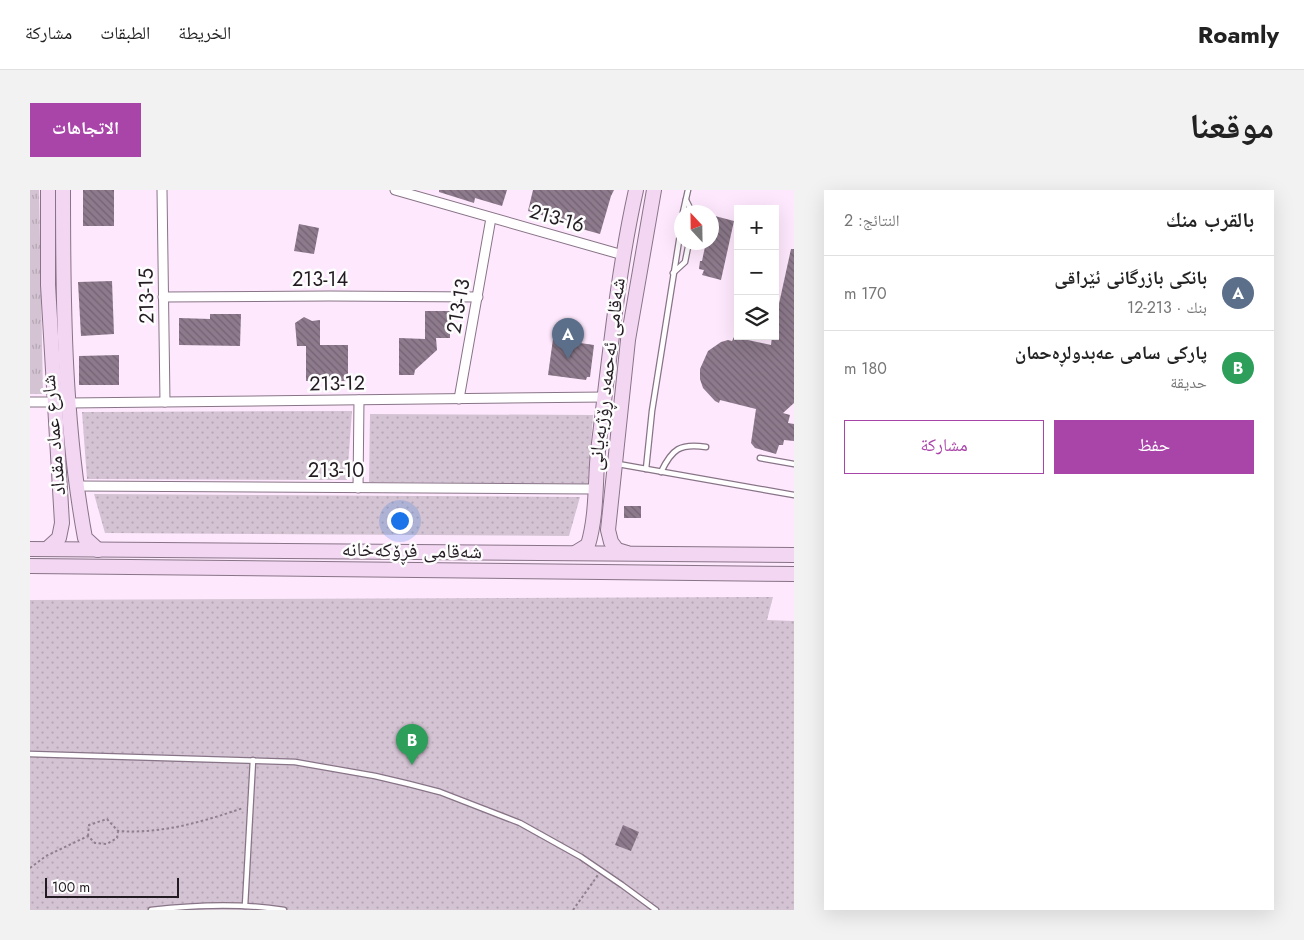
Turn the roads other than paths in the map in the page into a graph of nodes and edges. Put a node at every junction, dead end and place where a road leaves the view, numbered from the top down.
1 (48, 190) edge
2 (63, 190) edge
3 (162, 190) edge
4 (395, 190) edge
5 (636, 190) edge
6 (654, 190) edge
7 (688, 190) edge
8 (686, 200) junction
9 (685, 205) edge
10 (688, 205) edge
11 (491, 218) junction
12 (677, 250) edge
13 (687, 250) edge
14 (623, 255) junction
15 (673, 272) junction
16 (163, 297) junction
17 (478, 297) junction
18 (615, 319) junction
19 (631, 321) junction
20 (605, 397) junction
21 (459, 399) junction
22 (359, 400) junction
23 (30, 402) edge
24 (54, 402) junction
25 (165, 402) junction
26 (69, 404) junction
27 (706, 447) dead end
28 (760, 458) dead end
29 (615, 464) junction
30 (794, 464) edge
31 (646, 469) junction
32 (660, 472) junction
33 (78, 486) junction
34 (358, 488) junction
35 (595, 489) junction
36 (794, 495) edge
37 (591, 534) junction
38 (608, 535) junction
39 (30, 549) edge
40 (46, 549) junction
41 (98, 550) junction
42 (575, 553) junction
43 (628, 553) junction
44 (794, 555) edge
45 (30, 566) edge
46 (794, 574) edge
47 (30, 754) edge
48 (253, 760) junction
49 (245, 906) junction
50 (151, 910) edge
51 (284, 910) edge
52 (656, 910) edge

1 - 24 street, شارع عماد مقداد
2 - 26 street, شارع عماد مقداد
3 - 16 street, 213-15
4 - 11 street, 213-16
5 - 14 street, شەقامی ئەحمەد ڕۆژبەیانی
6 - 19 street, شەقامی ئەحمەد ڕۆژبەیانی
7 - 8 lane
8 - 9 lane
8 - 10 lane
11 - 14 street, 213-16
11 - 17 street, 213-13
12 - 15 lane
13 - 15 lane
14 - 18 street, شەقامی ئەحمەد ڕۆژبەیانی
15 - 31 lane
16 - 17 street, 213-14
16 - 25 street, 213-15
17 - 21 street, 213-13
18 - 19 street
18 - 20 street, شەقامی ئەحمەد ڕۆژبەیانی
19 - 29 street, شەقامی ئەحمەد ڕۆژبەیانی
20 - 21 street, 213-12
20 - 35 street, شەقامی ئەحمەد ڕۆژبەیانی
21 - 22 street, 213-12
22 - 25 street, 213-12
22 - 34 street
23 - 24 street
24 - 40 street, شارع عماد مقداد
25 - 26 street, 213-12
26 - 33 street, شارع عماد مقداد
27 - 32 lane
28 - 30 lane
29 - 31 lane
29 - 38 street, شەقامی ئەحمەد ڕۆژبەیانی
31 - 32 lane
32 - 36 lane
33 - 34 street, 213-10
33 - 41 street, شارع عماد مقداد
34 - 35 street, 213-10
35 - 37 street, شەقامی ئەحمەد ڕۆژبەیانی
37 - 38 street
37 - 42 street
38 - 43 street
39 - 40 street, شەقامی فڕۆکەخانە
40 - 41 street, شەقامی فڕۆکەخانە
41 - 42 street, شەقامی فڕۆکەخانە
42 - 43 street, شەقامی فڕۆکەخانە
43 - 44 street, شەقامی فڕۆکەخانە
45 - 46 street, شەقامی فڕۆکەخانە
47 - 48 lane
48 - 49 lane
48 - 52 lane
49 - 50 lane
49 - 51 lane

